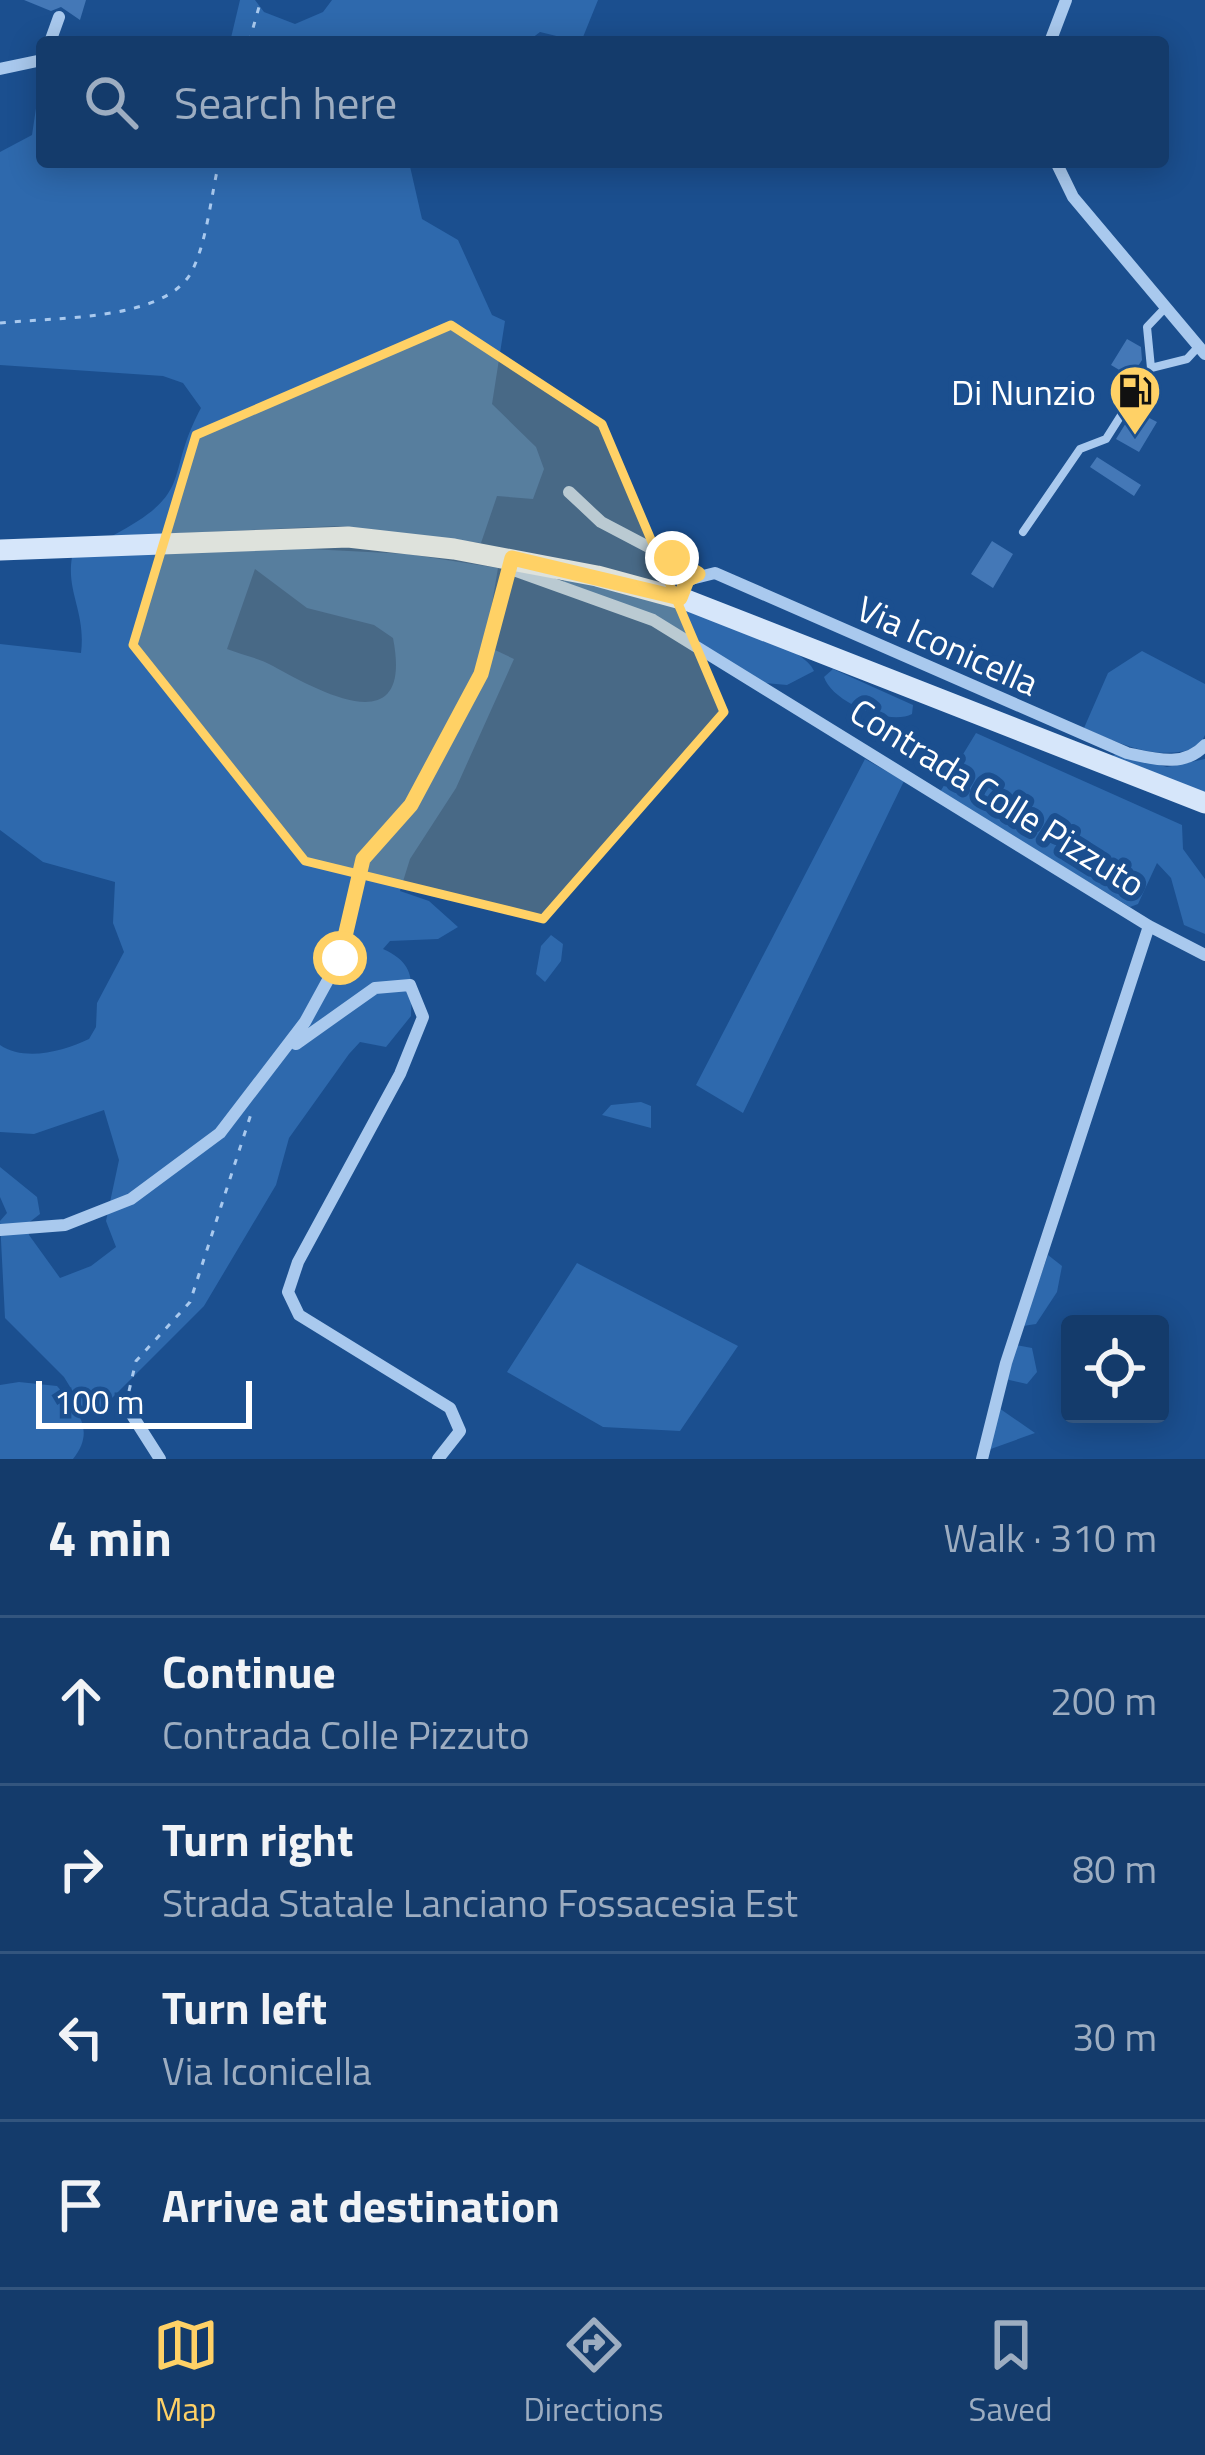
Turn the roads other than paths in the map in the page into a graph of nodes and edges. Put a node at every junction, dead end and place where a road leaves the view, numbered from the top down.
1 (1066, 0) edge
2 (59, 17) dead end
3 (52, 36) edge
4 (1052, 36) edge
5 (36, 61) edge
6 (0, 69) edge
7 (1059, 168) edge
8 (1166, 307) junction
9 (1202, 350) edge
10 (1151, 368) junction
11 (569, 492) dead end
12 (1023, 532) dead end
13 (0, 550) edge
14 (511, 564) junction
15 (698, 574) junction
16 (680, 598) junction
17 (1205, 745) edge
18 (1205, 803) edge
19 (1149, 926) junction
20 (1205, 955) edge
21 (277, 1058) junction
22 (0, 1230) edge
23 (125, 1404) road end
24 (160, 1459) edge
25 (438, 1459) edge
26 (982, 1459) edge

1 - 4 street
2 - 3 street
5 - 6 street
7 - 8 street
8 - 9 street
8 - 10 lane
9 - 10 lane
10 - 12 lane
11 - 15 street, Via Iconicella
13 - 14 main road
14 - 16 main road
14 - 19 street, Contrada Colle Pizzuto
14 - 21 street
15 - 16 street
15 - 17 street, Via Iconicella
16 - 18 main road
19 - 20 street
19 - 26 street, Contrada Colle Pizzuto
21 - 22 street
21 - 25 street
23 - 24 street

